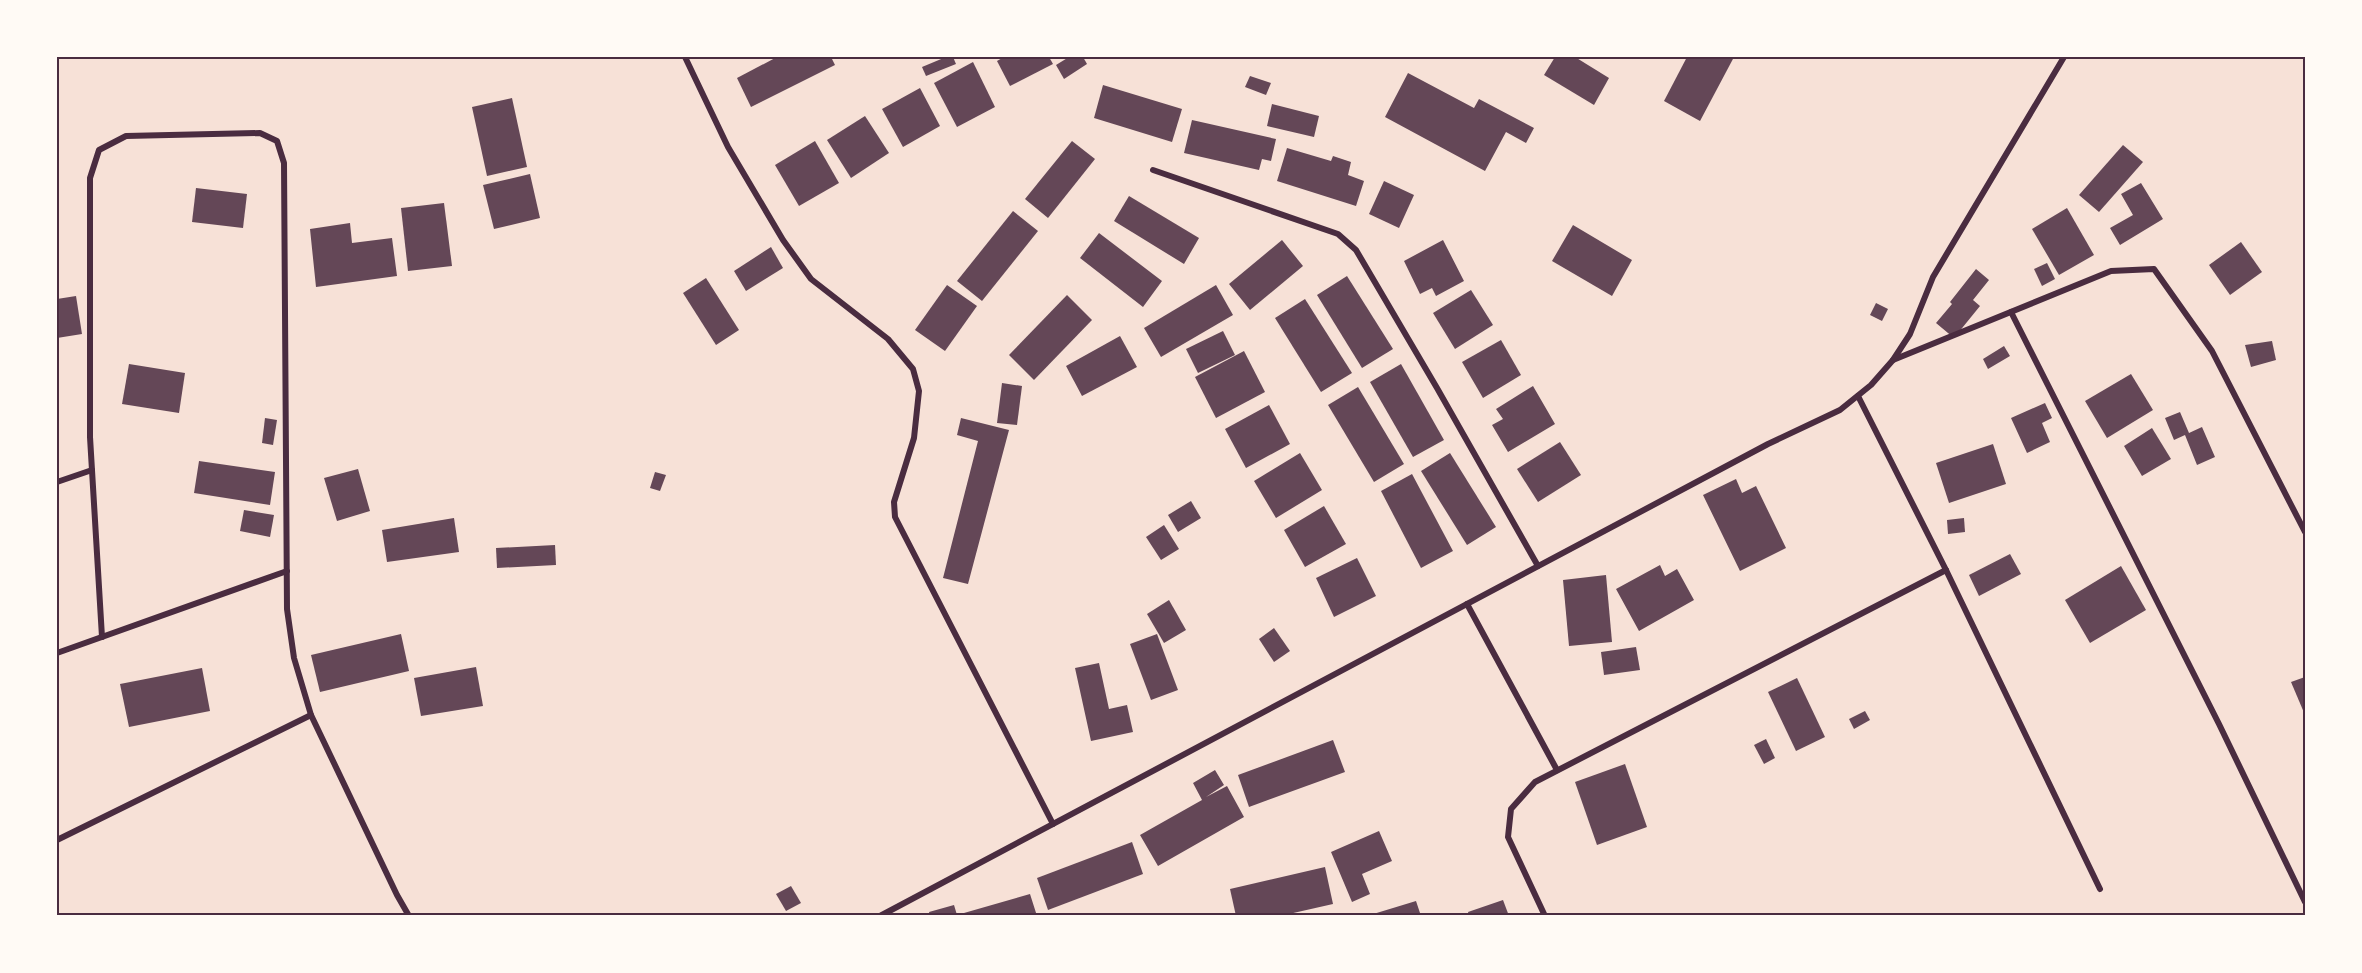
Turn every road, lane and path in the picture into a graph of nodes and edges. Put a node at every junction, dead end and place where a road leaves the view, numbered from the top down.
1 (685, 57) edge
2 (2064, 57) edge
3 (1153, 170) dead end
4 (2012, 312) junction
5 (1893, 360) junction
6 (1858, 396) junction
7 (92, 470) junction
8 (57, 482) edge
9 (2305, 532) edge
10 (1538, 566) junction
11 (1946, 570) junction
12 (287, 571) junction
13 (1467, 604) junction
14 (102, 637) junction
15 (57, 653) edge
16 (311, 715) junction
17 (1557, 770) junction
18 (1053, 824) junction
19 (57, 840) edge
20 (2100, 889) dead end
21 (2305, 902) edge
22 (410, 916) edge
23 (880, 916) edge
24 (1545, 916) edge

1 - 18 street
2 - 5 street
3 - 10 street
4 - 5 street
4 - 9 street
4 - 21 street
5 - 6 street
6 - 10 street
6 - 11 street
7 - 8 street
7 - 12 street
7 - 14 street
10 - 13 street
11 - 17 street
11 - 20 street
12 - 14 street
12 - 16 street
13 - 17 street
13 - 18 street
14 - 15 street
16 - 19 street
16 - 22 street
17 - 24 street
18 - 23 street

